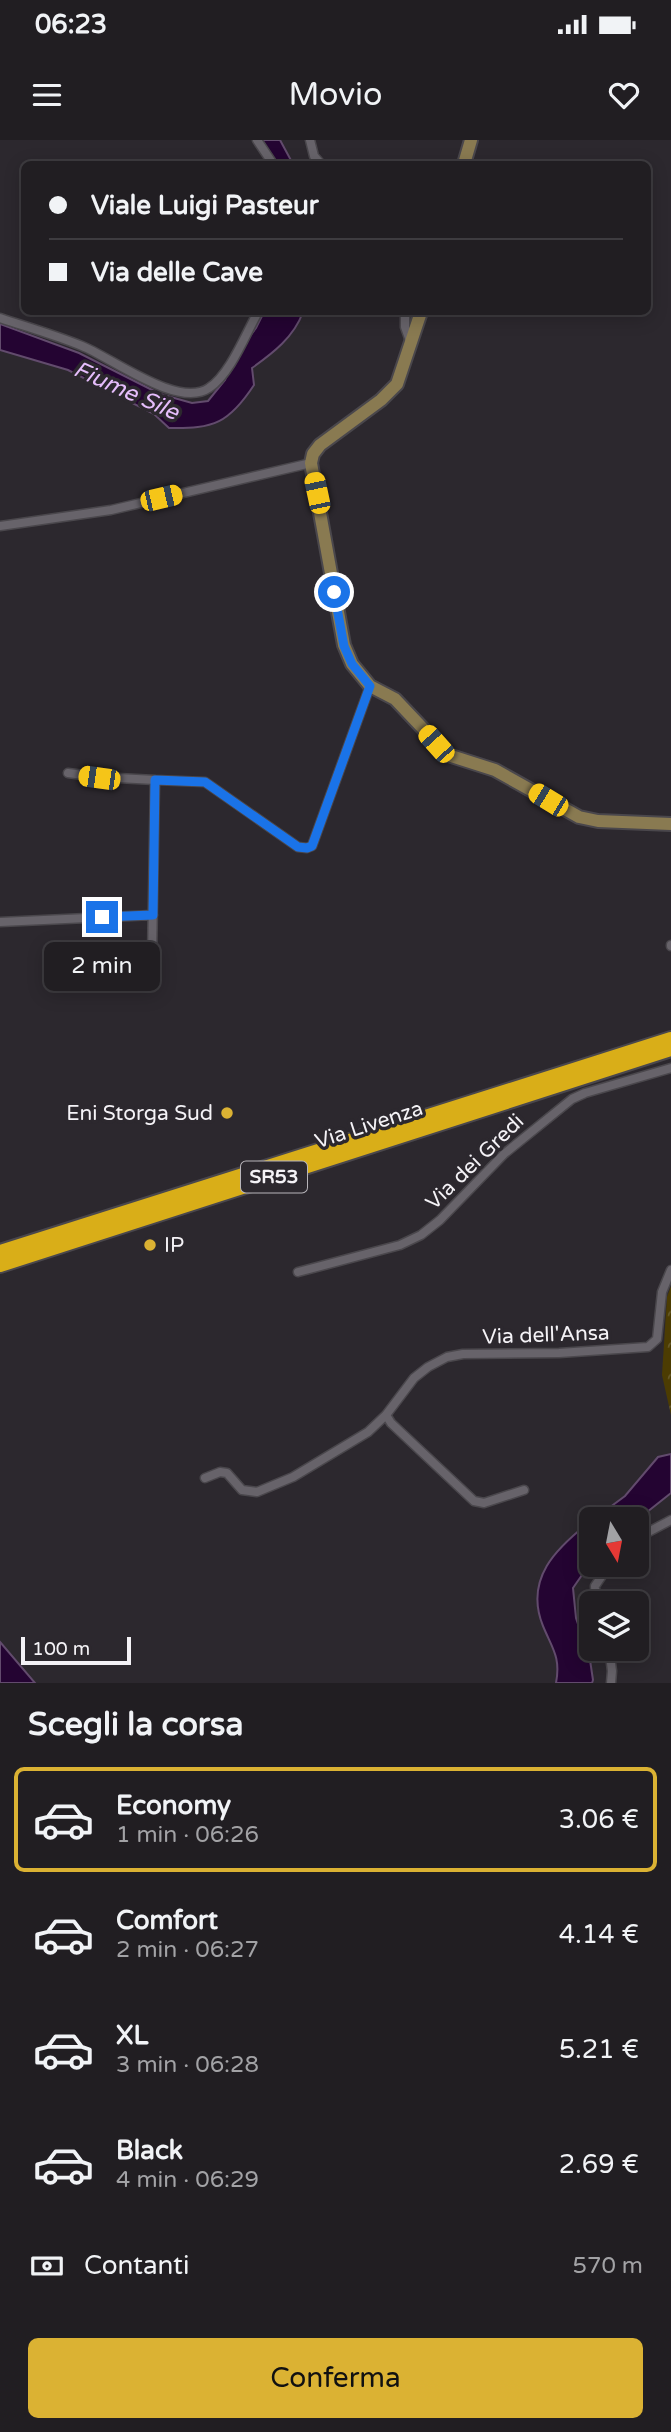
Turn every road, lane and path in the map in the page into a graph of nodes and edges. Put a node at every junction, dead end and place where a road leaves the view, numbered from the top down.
1 (257, 140) edge
2 (310, 140) edge
3 (471, 140) edge
4 (271, 161) edge
5 (318, 161) edge
6 (465, 161) edge
7 (256, 315) edge
8 (405, 315) edge
9 (420, 315) edge
10 (0, 318) edge
11 (412, 344) junction
12 (311, 463) junction
13 (0, 526) edge
14 (370, 686) junction
15 (68, 773) dead end
16 (155, 780) junction
17 (671, 824) edge
18 (153, 915) junction
19 (0, 922) edge
20 (152, 958) dead end
21 (671, 1039) edge
22 (671, 1049) edge
23 (671, 1068) edge
24 (0, 1252) edge
25 (0, 1265) edge
26 (671, 1270) edge
27 (298, 1272) dead end
28 (386, 1415) junction
29 (205, 1478) dead end
30 (524, 1490) dead end
31 (671, 1520) edge
32 (649, 1532) edge
33 (611, 1661) edge
34 (611, 1683) edge

1 - 4 street
2 - 5 street
3 - 6 street
7 - 10 street
8 - 11 street
9 - 11 street
11 - 12 street
12 - 13 street
12 - 14 street
14 - 16 street
14 - 17 street
15 - 16 street
16 - 18 street
18 - 19 street
18 - 20 street
21 - 24 highway, Via Livenza / SR53
22 - 25 highway, Via Livenza / SR53
23 - 27 street, Via dei Gredi
26 - 28 street, Via dell'Ansa
28 - 29 street, Via dell'Ansa
28 - 30 street
31 - 32 street
33 - 34 street

